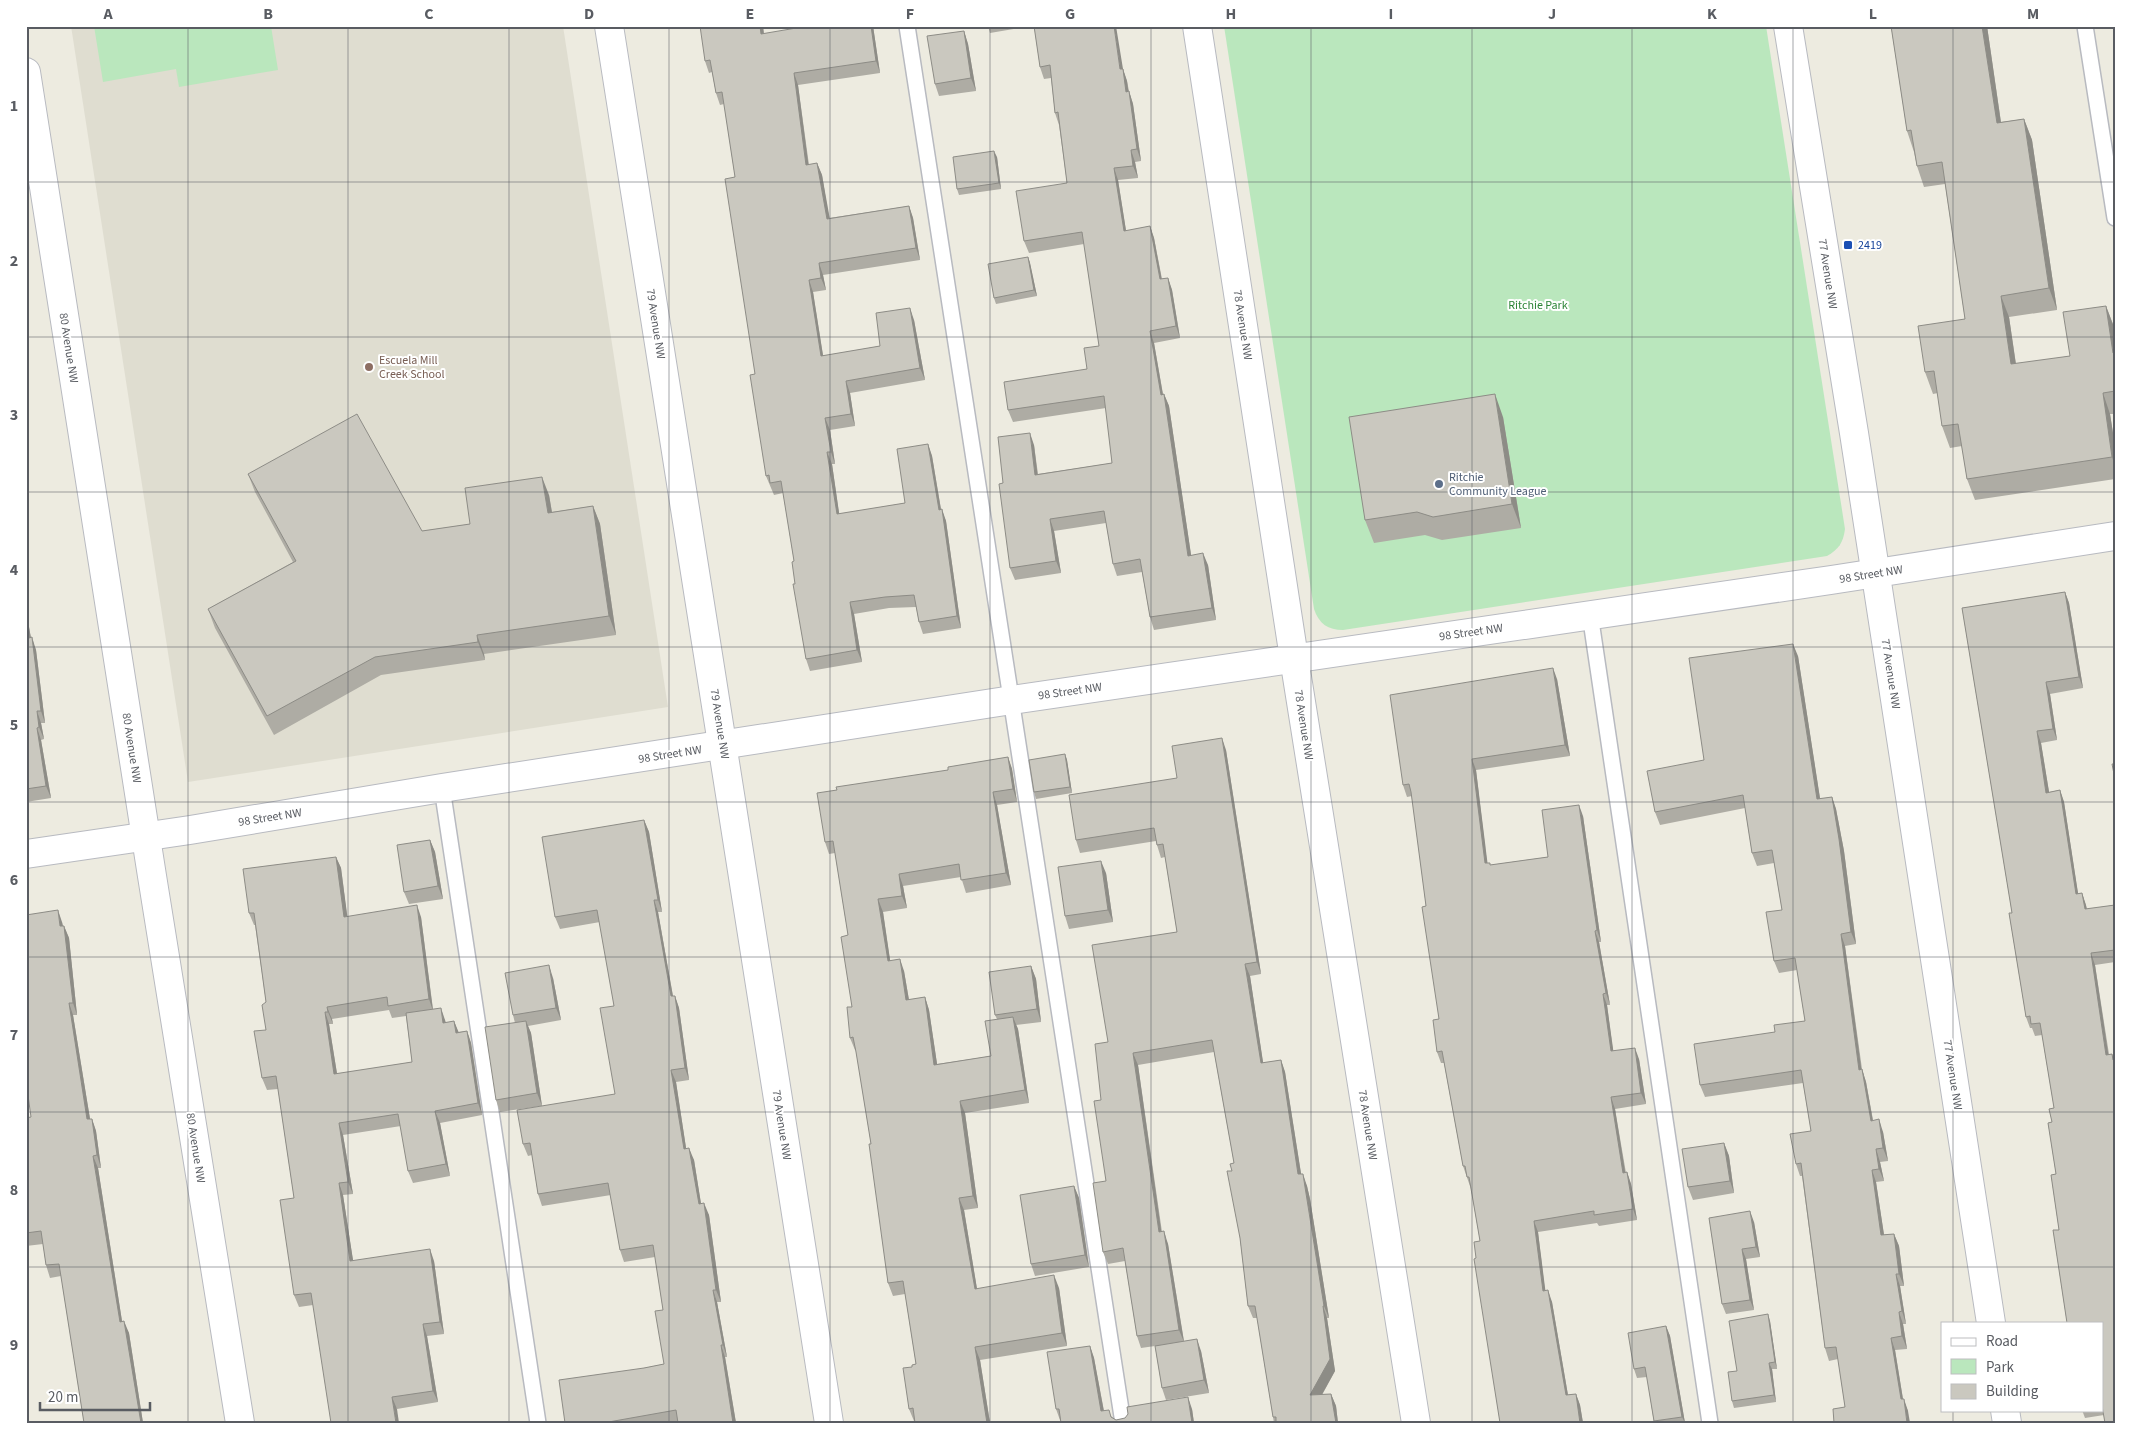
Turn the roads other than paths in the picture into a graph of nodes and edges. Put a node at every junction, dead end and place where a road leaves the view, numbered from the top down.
1 (610, 26) edge
2 (907, 26) edge
3 (1197, 26) edge
4 (1788, 26) edge
5 (2084, 26) edge
6 (26, 72) edge
7 (2115, 218) edge
8 (2115, 536) edge
9 (1875, 573) junction
10 (1590, 614) junction
11 (1294, 658) junction
12 (1012, 700) junction
13 (723, 746) junction
14 (442, 788) junction
15 (146, 837) junction
16 (26, 854) edge
17 (1991, 1322) edge
18 (240, 1423) edge
19 (538, 1423) edge
20 (829, 1423) edge
21 (1123, 1423) edge
22 (1416, 1423) edge
23 (1710, 1423) edge

1 - 13 street, 79 Avenue NW
2 - 12 lane
3 - 11 street, 78 Avenue NW
4 - 9 street, 77 Avenue NW
5 - 7 lane
6 - 15 street, 80 Avenue NW
8 - 9 street, 98 Street NW
9 - 10 street, 98 Street NW
9 - 17 street, 77 Avenue NW
10 - 11 street, 98 Street NW
10 - 23 lane
11 - 12 street, 98 Street NW
11 - 22 street, 78 Avenue NW
12 - 13 street, 98 Street NW
12 - 21 lane
13 - 14 street, 98 Street NW
13 - 20 street, 79 Avenue NW
14 - 15 street, 98 Street NW
14 - 19 lane
15 - 16 street, 98 Street NW
15 - 18 street, 80 Avenue NW

